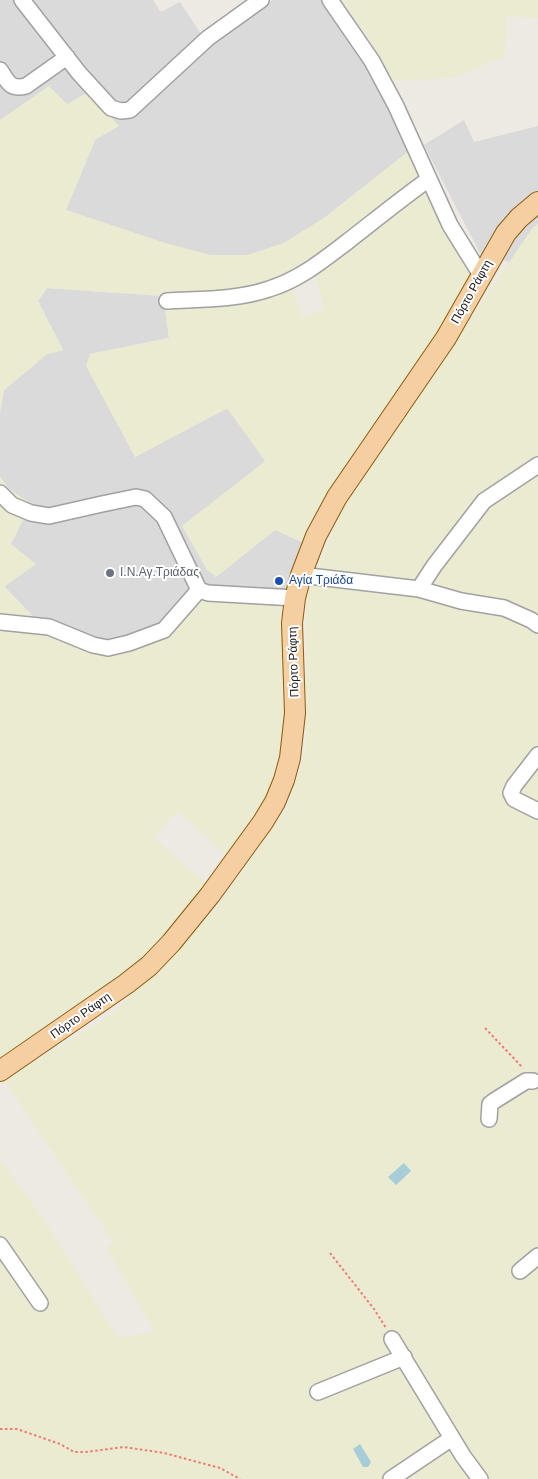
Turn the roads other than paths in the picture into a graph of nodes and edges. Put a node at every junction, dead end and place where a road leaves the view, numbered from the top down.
1 (22, 0) edge
2 (261, 0) edge
3 (330, 0) edge
4 (67, 57) junction
5 (0, 70) edge
6 (429, 179) junction
7 (538, 202) edge
8 (481, 275) junction
9 (167, 301) dead end
10 (538, 465) edge
11 (0, 493) edge
12 (301, 576) junction
13 (419, 589) junction
14 (199, 590) junction
15 (295, 598) junction
16 (0, 622) edge
17 (538, 625) edge
18 (538, 755) edge
19 (538, 811) edge
20 (0, 1071) edge
21 (532, 1080) edge
22 (489, 1119) dead end
23 (0, 1245) edge
24 (538, 1256) edge
25 (520, 1271) dead end
26 (40, 1303) dead end
27 (392, 1339) road end
28 (404, 1357) junction
29 (318, 1392) dead end
30 (452, 1438) junction
31 (391, 1479) edge
32 (480, 1479) edge

1 - 4 street
2 - 4 street
3 - 6 street
4 - 5 street
6 - 8 street
6 - 9 street
7 - 8 main road, Πόρτο Ράφτη
8 - 12 main road, Πόρτο Ράφτη
10 - 13 street
11 - 14 street
12 - 13 street
12 - 15 main road, Πόρτο Ράφτη
13 - 17 street
14 - 15 street
14 - 16 street
15 - 20 main road, Πόρτο Ράφτη
18 - 19 street
21 - 22 street
23 - 26 street
24 - 25 street
27 - 28 street
28 - 29 street
28 - 30 street
30 - 31 street
30 - 32 street

